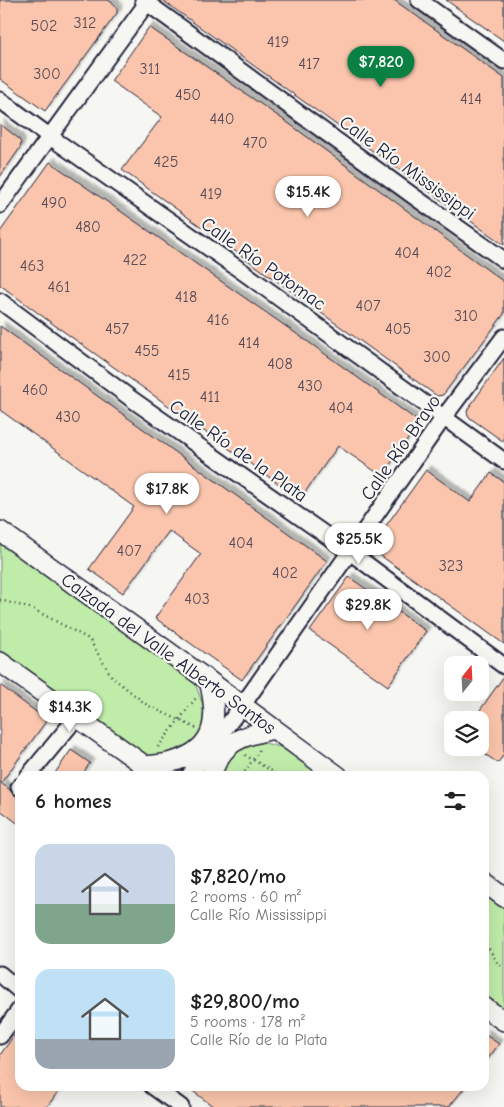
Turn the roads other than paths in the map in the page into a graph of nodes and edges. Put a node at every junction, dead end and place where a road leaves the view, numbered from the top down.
1 (420, 0) edge
2 (146, 1) edge
3 (504, 61) edge
4 (0, 100) edge
5 (49, 136) junction
6 (0, 205) edge
7 (504, 260) edge
8 (0, 301) edge
9 (504, 337) edge
10 (444, 417) junction
11 (504, 461) edge
12 (0, 531) edge
13 (350, 552) junction
14 (0, 662) edge
15 (504, 666) edge
16 (209, 682) junction
17 (242, 706) junction
18 (77, 718) junction
19 (273, 729) junction
20 (32, 771) edge
21 (152, 771) edge
22 (193, 771) edge
23 (212, 771) edge
24 (331, 771) edge
25 (489, 886) edge
26 (504, 897) edge
27 (0, 974) edge
28 (15, 986) edge
29 (489, 1010) edge
30 (15, 1016) edge
31 (504, 1021) edge
32 (0, 1036) edge
33 (159, 1091) edge
34 (181, 1107) edge

1 - 3 street
2 - 5 street
2 - 7 street, Calle Río Mississippi
4 - 5 street, Calle Río Potomac
5 - 6 street
5 - 10 street, Calle Río Potomac
8 - 13 street, Calle Río de la Plata
9 - 10 street, Calle Río Bravo
10 - 11 street, Calle Río Potomac
10 - 13 street, Calle Río Bravo
12 - 16 main road, Calzada del Valle Alberto Santos
13 - 15 street, Calle Río de la Plata
13 - 17 street, Calle Río Bravo
14 - 18 main road
16 - 17 main road, Calzada del Valle Alberto Santos
16 - 21 main road
17 - 19 main road, Calzada del Valle Alberto Santos
17 - 22 street, Calle Río Bravo
18 - 20 street
18 - 21 main road
19 - 23 main road
19 - 24 main road, Calzada del Valle Alberto Santos
25 - 26 main road
27 - 28 street
29 - 31 main road
30 - 32 street
33 - 34 street

